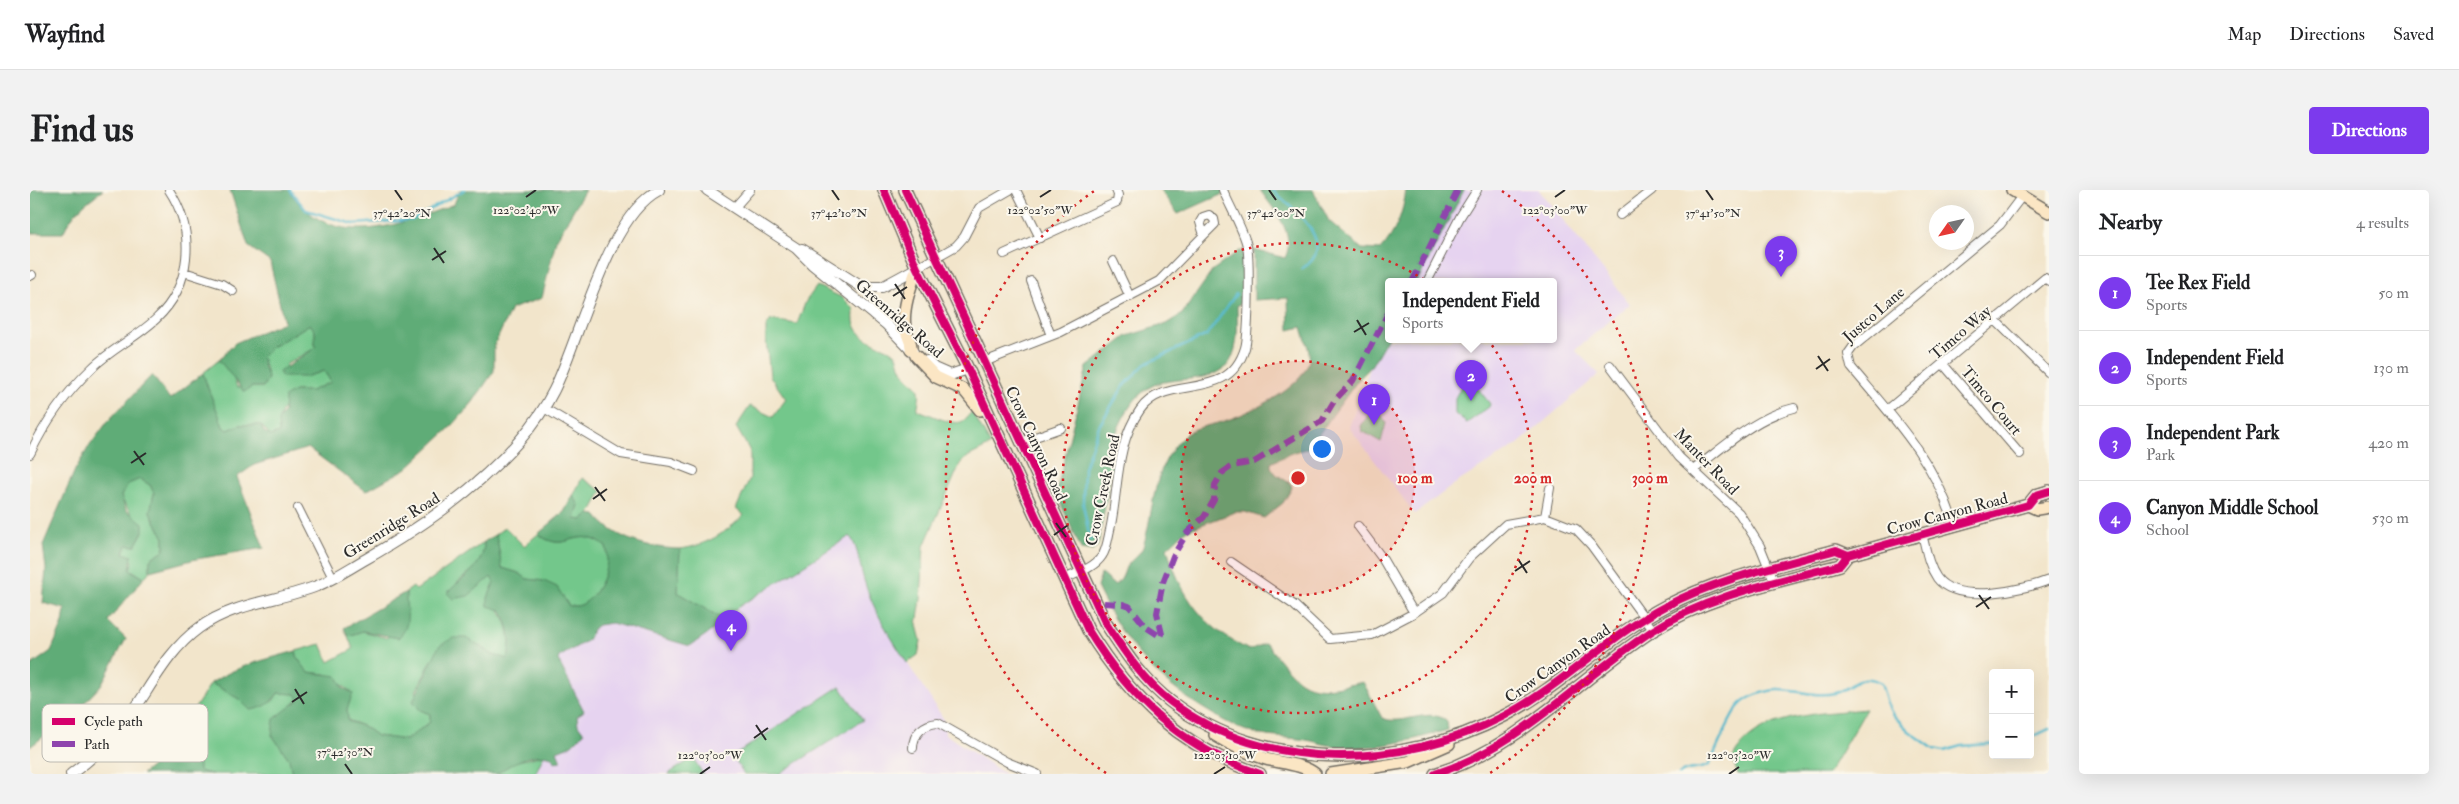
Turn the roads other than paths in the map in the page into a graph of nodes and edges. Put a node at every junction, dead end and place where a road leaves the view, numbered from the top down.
1 (169, 190) edge
2 (659, 190) edge
3 (707, 190) edge
4 (750, 190) edge
5 (884, 190) edge
6 (892, 190) edge
7 (905, 190) edge
8 (1010, 190) edge
9 (1016, 190) edge
10 (1116, 190) edge
11 (1477, 190) edge
12 (1652, 190) edge
13 (1224, 193) edge
14 (2017, 193) edge
15 (735, 207) junction
16 (2049, 212) edge
17 (1620, 215) dead end
18 (896, 219) junction
19 (1204, 234) dead end
20 (1040, 238) junction
21 (796, 248) junction
22 (1004, 254) dead end
23 (936, 256) junction
24 (1113, 260) dead end
25 (917, 268) junction
26 (184, 272) junction
27 (1429, 278) edge
28 (1031, 281) dead end
29 (2049, 281) edge
30 (233, 291) dead end
31 (1130, 297) junction
32 (1995, 320) junction
33 (1051, 336) junction
34 (914, 353) junction
35 (984, 362) junction
36 (1944, 364) junction
37 (1610, 365) dead end
38 (968, 370) junction
39 (2049, 373) edge
40 (544, 408) junction
41 (1794, 408) dead end
42 (1887, 410) junction
43 (1061, 428) dead end
44 (998, 436) junction
45 (1021, 442) junction
46 (30, 454) edge
47 (2020, 454) dead end
48 (1693, 470) junction
49 (694, 471) dead end
50 (1550, 488) dead end
51 (2049, 491) edge
52 (2028, 505) junction
53 (2049, 507) edge
54 (298, 508) dead end
55 (1545, 516) junction
56 (1954, 525) junction
57 (1358, 526) dead end
58 (1922, 534) junction
59 (1848, 555) junction
60 (1231, 562) dead end
61 (1771, 568) junction
62 (1080, 571) junction
63 (334, 578) junction
64 (1064, 579) junction
65 (2049, 580) edge
66 (1776, 583) junction
67 (1414, 613) junction
68 (1645, 618) junction
69 (1653, 630) junction
70 (138, 704) edge
71 (1195, 718) junction
72 (1466, 735) junction
73 (913, 748) dead end
74 (86, 762) edge
75 (1230, 763) junction
76 (71, 774) edge
77 (1037, 774) edge
78 (1245, 774) edge
79 (1260, 774) edge
80 (1315, 774) edge
81 (1330, 774) edge
82 (1435, 774) edge

1 - 26 street
2 - 40 street, Greenridge Road
3 - 15 street, Greenridge Road
4 - 15 street
5 - 18 main road, Crow Canyon Road
6 - 18 main road
7 - 23 main road, Crow Canyon Road
8 - 23 street
9 - 20 street
10 - 20 street
11 - 27 street
12 - 17 street
13 - 62 street, Crow Creek Road
14 - 16 main road
14 - 42 street, Justco Lane
15 - 21 street, Greenridge Road
18 - 25 main road, Crow Canyon Road
19 - 31 street
20 - 22 street
21 - 25 street, Greenridge Road
21 - 34 street, Greenridge Road
23 - 25 street
23 - 35 main road, Crow Canyon Road
24 - 31 street
25 - 34 main road
25 - 38 main road, Crow Canyon Road
26 - 30 street
26 - 46 street
28 - 33 street
29 - 32 street, Timco Way
31 - 33 street
32 - 36 street, Timco Way
32 - 39 street
33 - 35 street
34 - 38 street, Greenridge Road
34 - 44 main road
35 - 38 main road
35 - 45 main road, Crow Canyon Road
36 - 42 street, Timco Way
36 - 47 street, Timco Court
37 - 48 street, Manter Road
38 - 44 main road, Crow Canyon Road
40 - 49 street
40 - 63 street, Greenridge Road
41 - 48 street
42 - 56 street, Justco Lane
43 - 45 street
44 - 64 main road, Crow Canyon Road
45 - 62 main road, Crow Canyon Road
48 - 61 street, Manter Road
50 - 55 street
51 - 52 main road, Crow Canyon Road
52 - 53 main road, Crow Canyon Road
52 - 56 main road, Crow Canyon Road
54 - 63 street
55 - 67 street
55 - 68 street
56 - 58 main road, Crow Canyon Road
57 - 67 street
58 - 59 main road, Crow Canyon Road
58 - 65 street
59 - 61 main road, Crow Canyon Road
59 - 66 main road, Crow Canyon Road
60 - 67 street
61 - 66 street, Manter Road
61 - 68 main road, Crow Canyon Road
62 - 64 street, Crow Creek Road
62 - 71 main road, Crow Canyon Road
63 - 70 street, Greenridge Road
64 - 75 main road, Crow Canyon Road
66 - 69 main road, Crow Canyon Road
68 - 69 street
68 - 72 main road, Crow Canyon Road
69 - 82 main road, Crow Canyon Road
71 - 72 main road, Crow Canyon Road
71 - 80 main road
72 - 81 main road
73 - 77 street
74 - 76 street, Greenridge Road
75 - 78 street
75 - 79 main road, Crow Canyon Road

